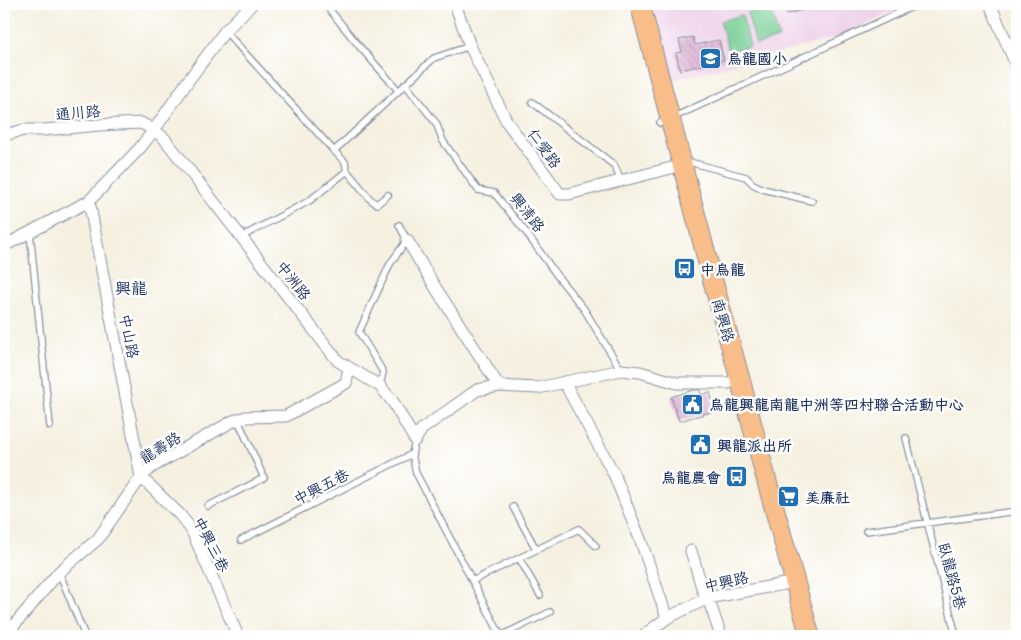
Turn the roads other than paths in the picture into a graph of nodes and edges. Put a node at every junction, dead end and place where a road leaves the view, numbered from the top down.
1 (252, 4) edge
2 (325, 4) edge
3 (455, 4) edge
4 (629, 4) edge
5 (640, 4) edge
6 (918, 4) edge
7 (990, 4) edge
8 (225, 31) junction
9 (470, 46) junction
10 (1017, 67) edge
11 (406, 84) junction
12 (398, 90) junction
13 (532, 102) dead end
14 (665, 121) junction
15 (154, 130) junction
16 (4, 135) edge
17 (334, 150) junction
18 (678, 166) junction
19 (347, 171) junction
20 (621, 180) junction
21 (388, 195) dead end
22 (89, 201) junction
23 (812, 201) dead end
24 (399, 225) dead end
25 (30, 233) junction
26 (240, 237) junction
27 (407, 240) junction
28 (4, 246) edge
29 (349, 368) junction
30 (621, 370) junction
31 (734, 381) junction
32 (564, 382) junction
33 (380, 386) junction
34 (499, 386) junction
35 (238, 420) junction
36 (50, 426) dead end
37 (906, 438) dead end
38 (415, 440) junction
39 (412, 454) junction
40 (141, 477) junction
41 (208, 506) dead end
42 (513, 507) dead end
43 (1017, 511) edge
44 (926, 522) junction
45 (866, 531) dead end
46 (241, 540) dead end
47 (596, 546) dead end
48 (536, 549) junction
49 (691, 551) dead end
50 (519, 558) junction
51 (59, 572) junction
52 (472, 581) junction
53 (789, 583) junction
54 (540, 596) dead end
55 (708, 598) junction
56 (550, 612) dead end
57 (667, 618) junction
58 (500, 635) edge
59 (5, 636) edge
60 (84, 636) edge
61 (237, 636) edge
62 (490, 636) edge
63 (643, 636) edge
64 (721, 636) edge
65 (798, 636) edge
66 (810, 636) edge
67 (956, 636) edge

1 - 8 street
2 - 12 lane
3 - 9 street, 仁愛路
4 - 14 main road, 南興路
5 - 14 main road, 南興路
6 - 14 lane
7 - 10 street
8 - 15 street
8 - 17 lane
9 - 11 lane
9 - 20 street, 仁愛路
11 - 12 lane
11 - 30 lane, 興清路
12 - 17 lane
13 - 20 lane
14 - 18 main road, 南興路
15 - 16 street, 通川路
15 - 22 street
15 - 26 street, 中洲路
17 - 19 lane
18 - 20 street, 仁愛路
18 - 23 lane
18 - 31 main road, 南興路
19 - 21 lane
19 - 26 lane
22 - 25 street
22 - 40 street, 中山路
24 - 27 lane
25 - 28 street
25 - 36 lane
26 - 29 street, 中洲路
27 - 33 lane
27 - 34 street
29 - 33 street, 中洲路
29 - 35 street, 龍壽路
30 - 31 street
30 - 32 street
31 - 53 main road, 南興路
32 - 34 street
32 - 57 street
33 - 38 street, 中洲路
34 - 38 street
35 - 40 street, 龍壽路
35 - 41 lane
37 - 44 lane, 臥龍路5巷
38 - 39 lane
39 - 46 lane, 中興五巷
39 - 52 lane
40 - 51 street, 龍壽路
40 - 61 street, 中興三巷
42 - 48 lane
43 - 44 lane, 臥龍路5巷
44 - 45 lane, 臥龍路5巷
44 - 67 lane, 臥龍路5巷
47 - 48 lane
48 - 50 lane
49 - 55 street
50 - 52 lane
50 - 54 lane
51 - 59 street, 龍壽路
51 - 60 lane
52 - 58 lane
53 - 55 street, 中興路
53 - 65 main road, 南興路
53 - 66 main road, 南興路
55 - 57 street, 中興路
55 - 64 street
56 - 58 lane
57 - 63 street, 中興路
58 - 62 lane

